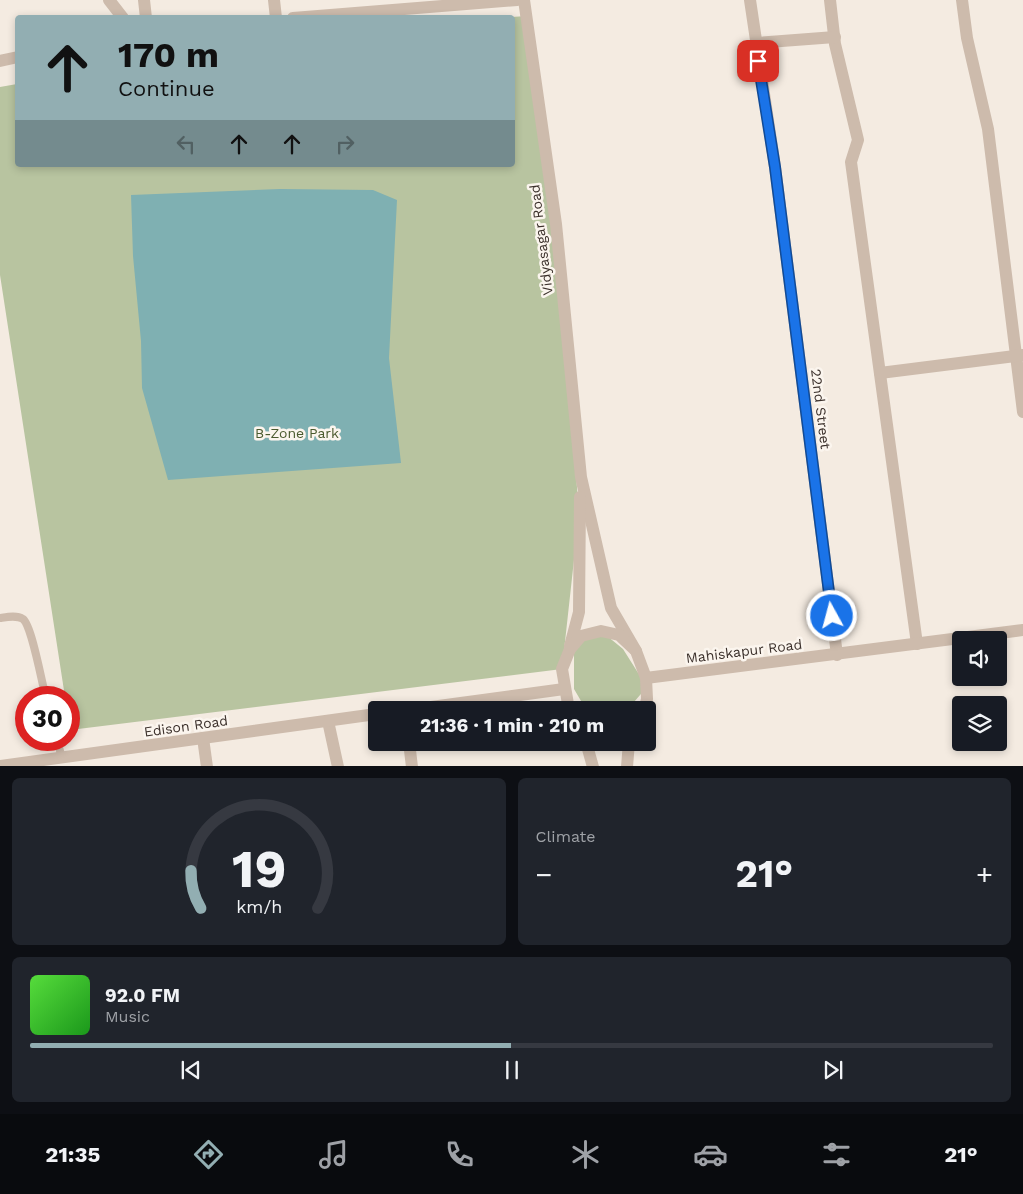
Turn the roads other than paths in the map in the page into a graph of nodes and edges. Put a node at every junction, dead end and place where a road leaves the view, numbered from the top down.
1 (109, 0) edge
2 (144, 0) edge
3 (274, 0) edge
4 (518, 0) edge
5 (524, 0) edge
6 (750, 0) edge
7 (830, 0) edge
8 (962, 0) edge
9 (121, 15) edge
10 (146, 15) edge
11 (276, 15) edge
12 (330, 15) edge
13 (835, 37) junction
14 (756, 43) junction
15 (15, 58) edge
16 (0, 61) edge
17 (1020, 355) edge
18 (880, 373) junction
19 (1023, 412) edge
20 (581, 477) junction
21 (0, 618) edge
22 (1023, 630) edge
23 (917, 644) junction
24 (570, 649) junction
25 (636, 651) junction
26 (837, 655) junction
27 (646, 678) junction
28 (43, 686) edge
29 (564, 689) junction
30 (475, 701) edge
31 (567, 701) edge
32 (646, 701) edge
33 (368, 715) edge
34 (328, 721) junction
35 (203, 738) junction
36 (410, 751) edge
37 (589, 751) edge
38 (628, 751) edge
39 (63, 762) edge
40 (0, 766) edge
41 (207, 766) edge
42 (338, 766) edge
43 (412, 766) edge
44 (593, 766) edge
45 (627, 766) edge

1 - 9 street
2 - 10 street
3 - 11 street
4 - 12 street
5 - 20 street, Vidyasagar Road
6 - 14 street, 22nd Street
7 - 13 street
8 - 17 street
13 - 14 street
13 - 18 street
14 - 26 street, 22nd Street
15 - 16 street
17 - 18 street
17 - 19 street
18 - 23 street
20 - 24 street, Vidyasagar Road
20 - 25 street, Vidyasagar Road
21 - 28 lane
22 - 23 street, Mahiskapur Road
23 - 26 street, Mahiskapur Road
24 - 25 street
24 - 29 street, Vidyasagar Road
25 - 27 street, Vidyasagar Road
26 - 27 street, Mahiskapur Road
27 - 32 street
29 - 30 street
29 - 31 street, Vidyasagar Road
33 - 34 street, Edison Road
34 - 35 street, Edison Road
34 - 42 street
35 - 39 street, Edison Road
35 - 41 street
36 - 43 street
37 - 44 street
38 - 45 street
39 - 40 street, Edison Road

